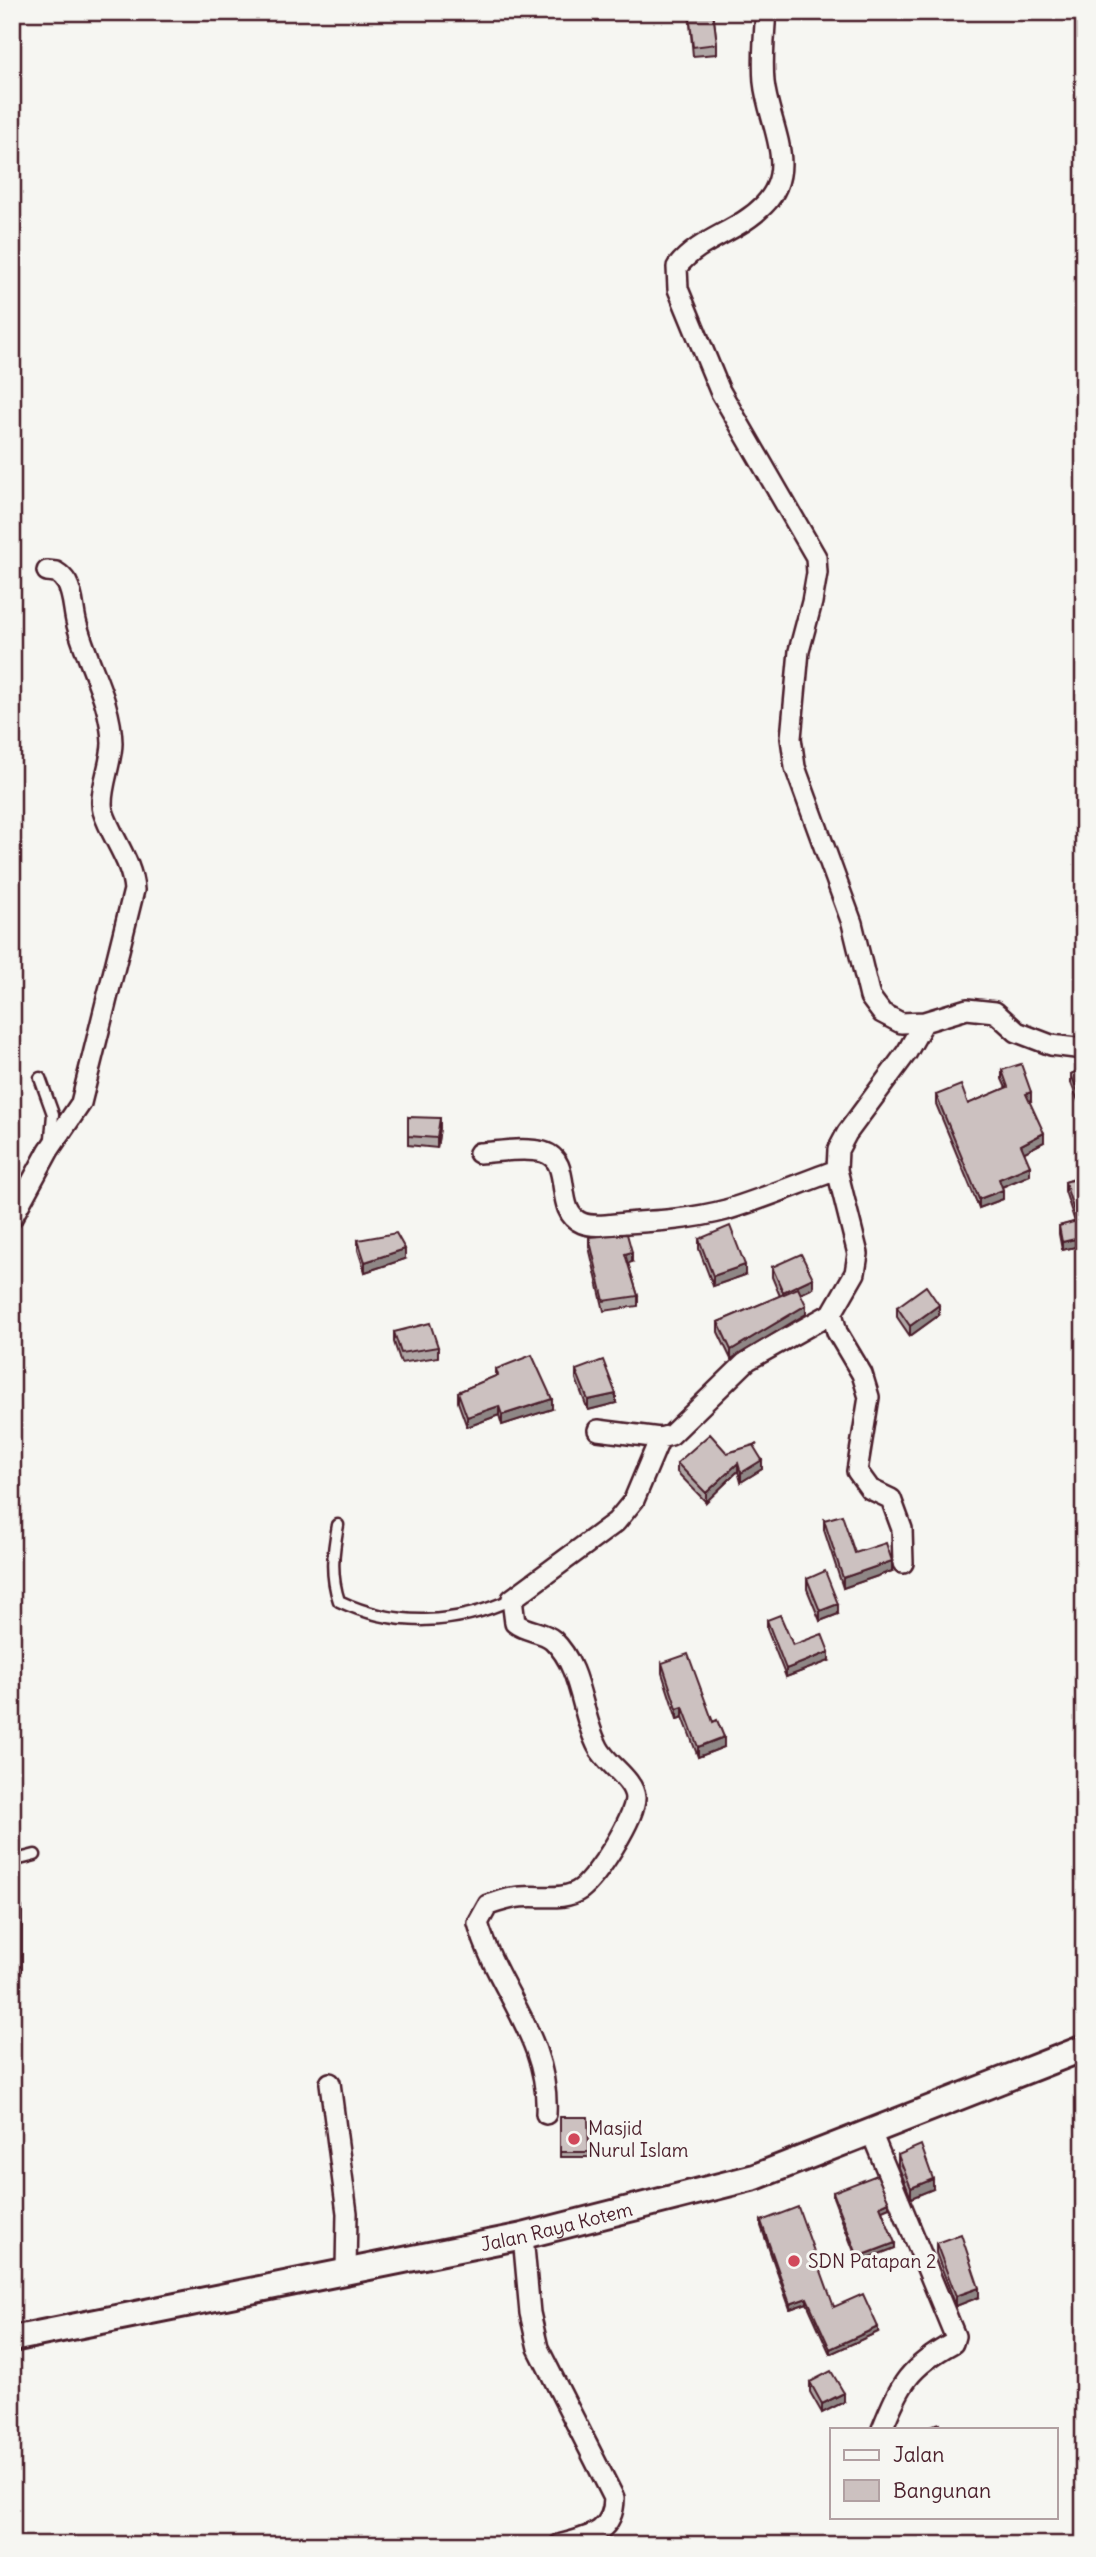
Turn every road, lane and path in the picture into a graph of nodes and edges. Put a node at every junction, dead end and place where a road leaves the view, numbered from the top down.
1 (766, 12) edge
2 (47, 571) dead end
3 (924, 1022) junction
4 (1084, 1049) edge
5 (40, 1078) dead end
6 (49, 1150) junction
7 (479, 1153) dead end
8 (837, 1170) junction
9 (12, 1218) edge
10 (832, 1313) junction
11 (598, 1430) dead end
12 (660, 1437) junction
13 (338, 1524) dead end
14 (903, 1563) dead end
15 (512, 1599) junction
16 (35, 1855) dead end
17 (12, 1861) edge
18 (1084, 2048) edge
19 (330, 2083) dead end
20 (546, 2115) dead end
21 (871, 2132) junction
22 (523, 2236) junction
23 (346, 2271) junction
24 (12, 2340) edge
25 (882, 2428) edge
26 (559, 2545) edge

1 - 3 street
2 - 6 street
3 - 4 street
3 - 8 street
5 - 6 lane
6 - 9 street
7 - 8 street
8 - 10 street
10 - 12 street
10 - 14 street
11 - 12 street
12 - 15 street
13 - 15 lane
15 - 20 street
16 - 17 lane
18 - 21 street, Jalan Raya Kotem
19 - 23 street
21 - 22 street, Jalan Raya Kotem
21 - 25 street
22 - 23 street, Jalan Raya Kotem
22 - 26 street
23 - 24 street, Jalan Raya Kotem

